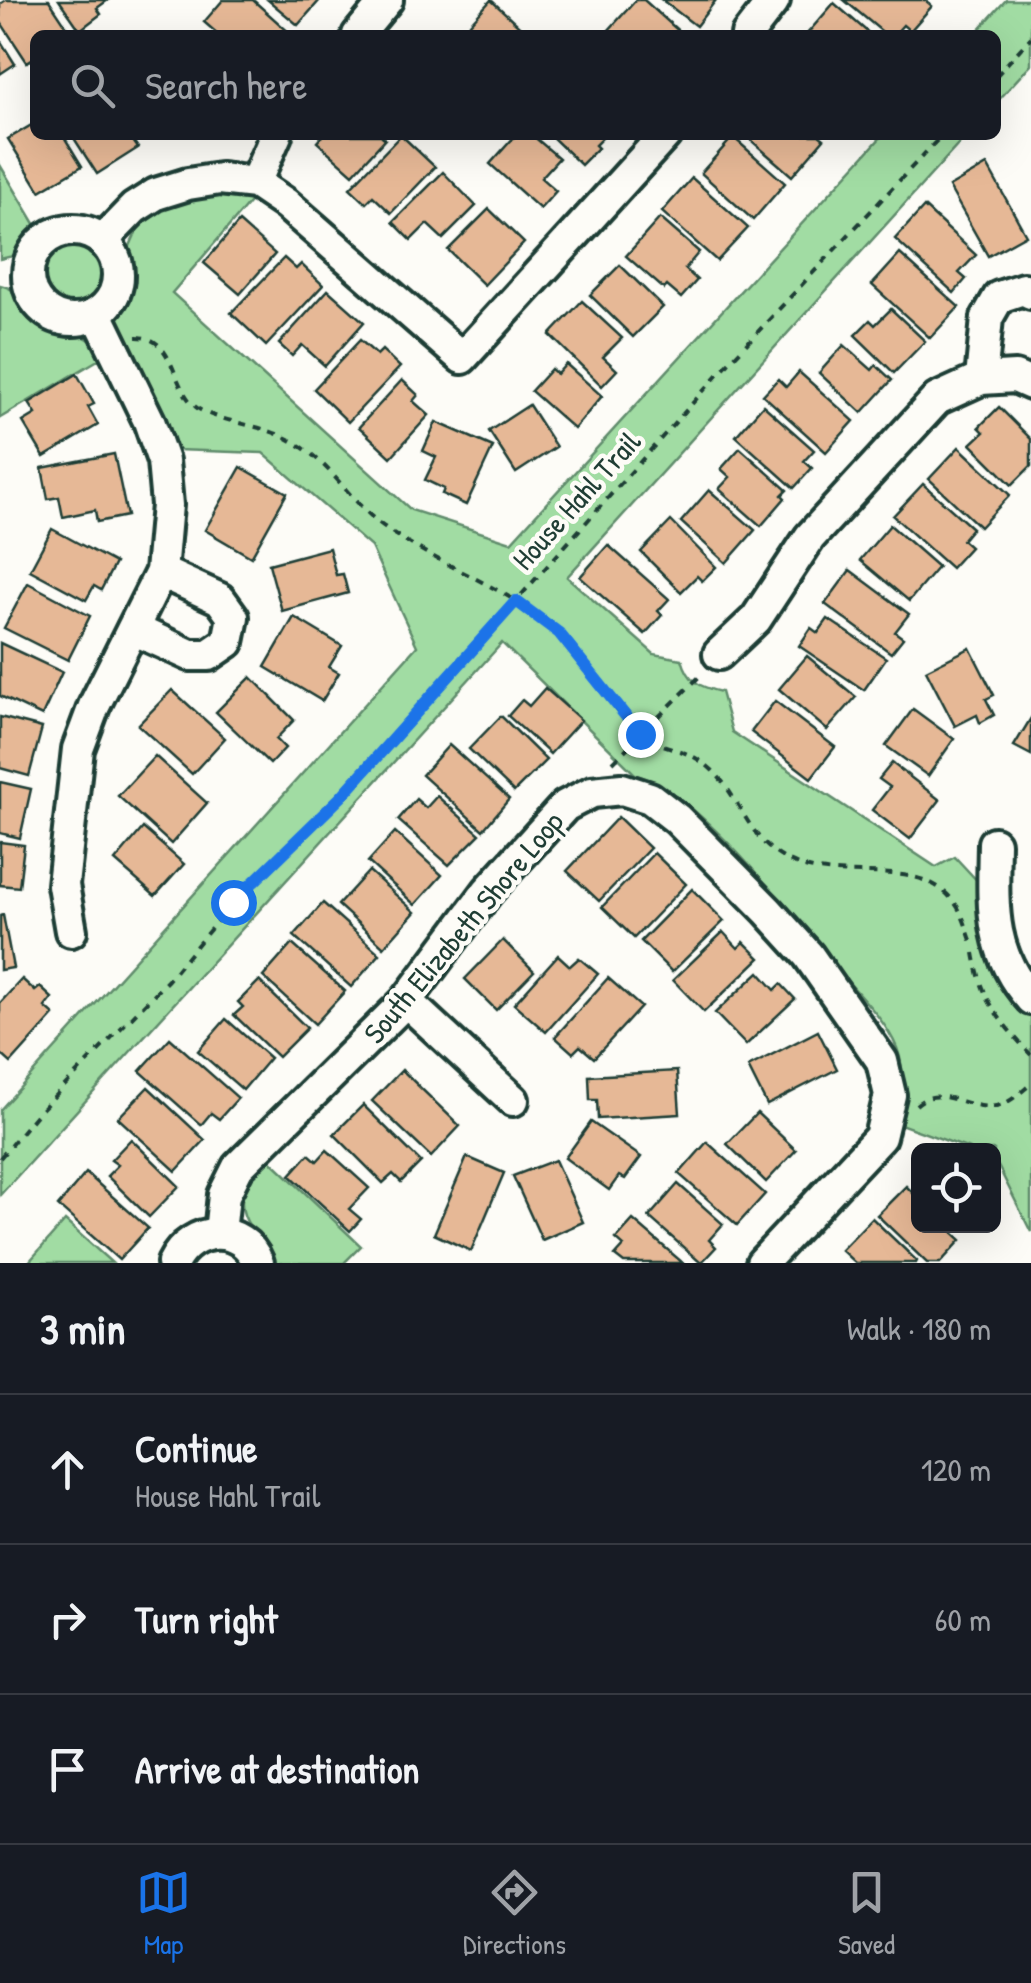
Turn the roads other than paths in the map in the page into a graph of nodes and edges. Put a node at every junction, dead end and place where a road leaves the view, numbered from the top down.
1 (387, 0) edge
2 (774, 0) edge
3 (362, 30) edge
4 (750, 30) edge
5 (274, 140) edge
6 (659, 140) edge
7 (254, 184) junction
8 (102, 241) junction
9 (14, 272) edge
10 (1031, 293) edge
11 (97, 314) junction
12 (981, 378) junction
13 (1031, 384) edge
14 (161, 572) junction
15 (133, 629) junction
16 (719, 654) road end
17 (994, 843) dead end
18 (72, 931) dead end
19 (1031, 998) edge
20 (406, 1001) junction
21 (513, 1100) dead end
22 (220, 1233) junction
23 (173, 1263) edge
24 (258, 1263) edge
25 (762, 1263) edge

1 - 3 street
2 - 4 street
5 - 7 street
6 - 7 street
7 - 8 street
8 - 9 street
8 - 11 street
9 - 11 street
10 - 12 street
11 - 14 street
12 - 13 street
12 - 16 street
14 - 15 street
14 - 15 street
15 - 18 street
17 - 19 street
20 - 21 street
20 - 22 street, South Elizabeth Shore Loop
20 - 25 street, South Elizabeth Shore Loop
22 - 23 street
22 - 24 street

